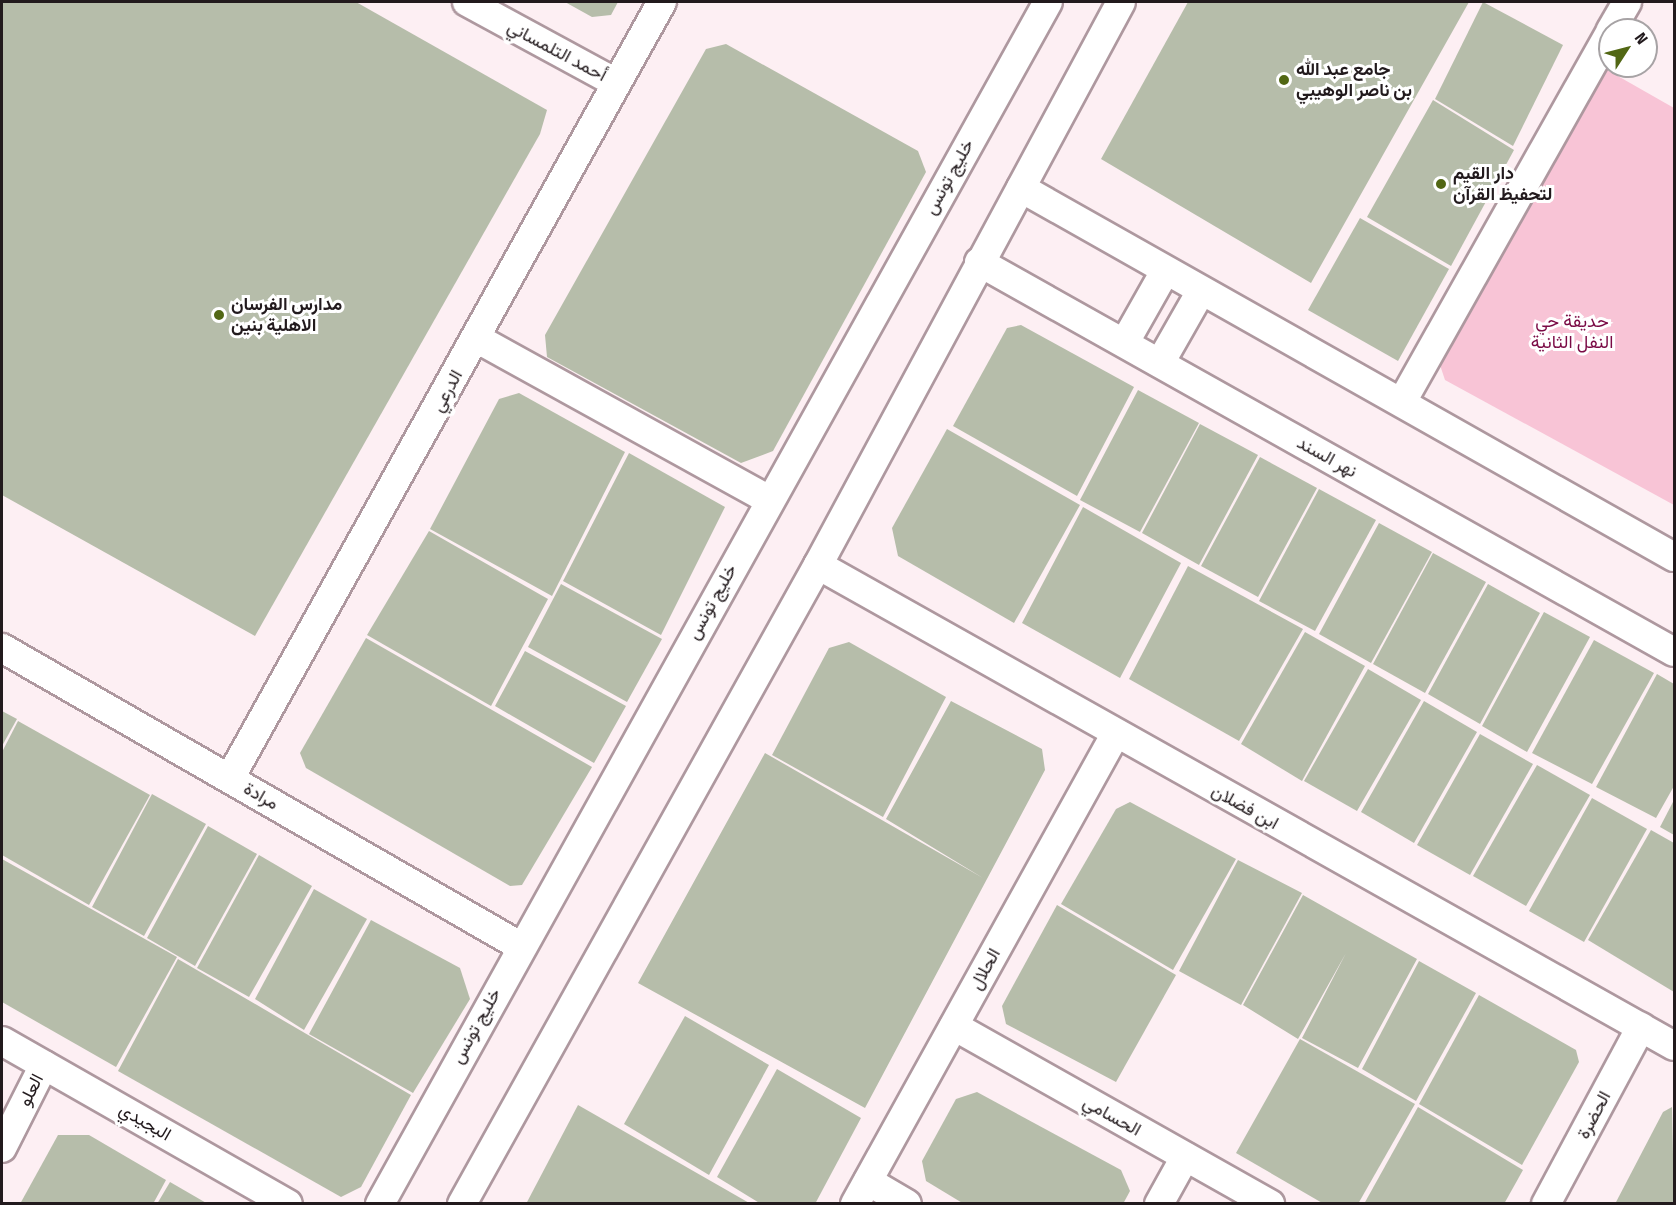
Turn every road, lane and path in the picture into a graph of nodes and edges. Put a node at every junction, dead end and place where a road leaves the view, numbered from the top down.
1 (467, 2) edge
2 (662, 2) edge
3 (1048, 2) edge
4 (1121, 2) edge
5 (1627, 2) edge
6 (1618, 18) edge
7 (1598, 54) edge
8 (616, 83) junction
9 (1021, 188) junction
10 (979, 262) junction
11 (1164, 273) junction
12 (1200, 293) junction
13 (476, 338) junction
14 (1125, 342) junction
15 (1160, 363) junction
16 (1403, 400) junction
17 (769, 500) junction
18 (1674, 557) edge
19 (818, 565) junction
20 (2, 648) edge
21 (1674, 652) edge
22 (1115, 735) junction
23 (230, 778) junction
24 (520, 946) junction
25 (954, 1026) junction
26 (1641, 1027) junction
27 (2, 1041) edge
28 (1674, 1046) edge
29 (44, 1065) junction
30 (2, 1148) edge
31 (1185, 1157) junction
32 (862, 1192) edge
33 (288, 1203) edge
34 (380, 1203) edge
35 (462, 1203) edge
36 (907, 1203) edge
37 (1159, 1203) edge
38 (1270, 1203) edge
39 (1546, 1203) edge

1 - 8 street, أحمد التلمساني
2 - 8 street, الدرعي
3 - 17 street, خليج تونس
4 - 9 street
5 - 6 street
7 - 16 street
8 - 13 street, الدرعي
9 - 10 street
9 - 11 street
10 - 14 street, نهر السند
10 - 19 street
11 - 12 street
11 - 14 street
12 - 15 street
12 - 16 street
13 - 17 street
13 - 23 street, الدرعي
14 - 15 street, نهر السند
15 - 21 street, نهر السند
16 - 18 street
17 - 24 street, خليج تونس
19 - 22 street, ابن فضلان
19 - 35 street
20 - 23 street, مرادة
22 - 25 street, الحلال
22 - 26 street, ابن فضلان
23 - 24 street, مرادة
24 - 34 street, خليج تونس
25 - 31 street, الحسامي
25 - 32 street, الحلال
26 - 28 street, ابن فضلان
26 - 39 street, الحضرة
27 - 29 street, البجيدي
29 - 30 street, العلو
29 - 33 street, البجيدي
31 - 37 street
31 - 38 street, الحسامي
32 - 36 street

